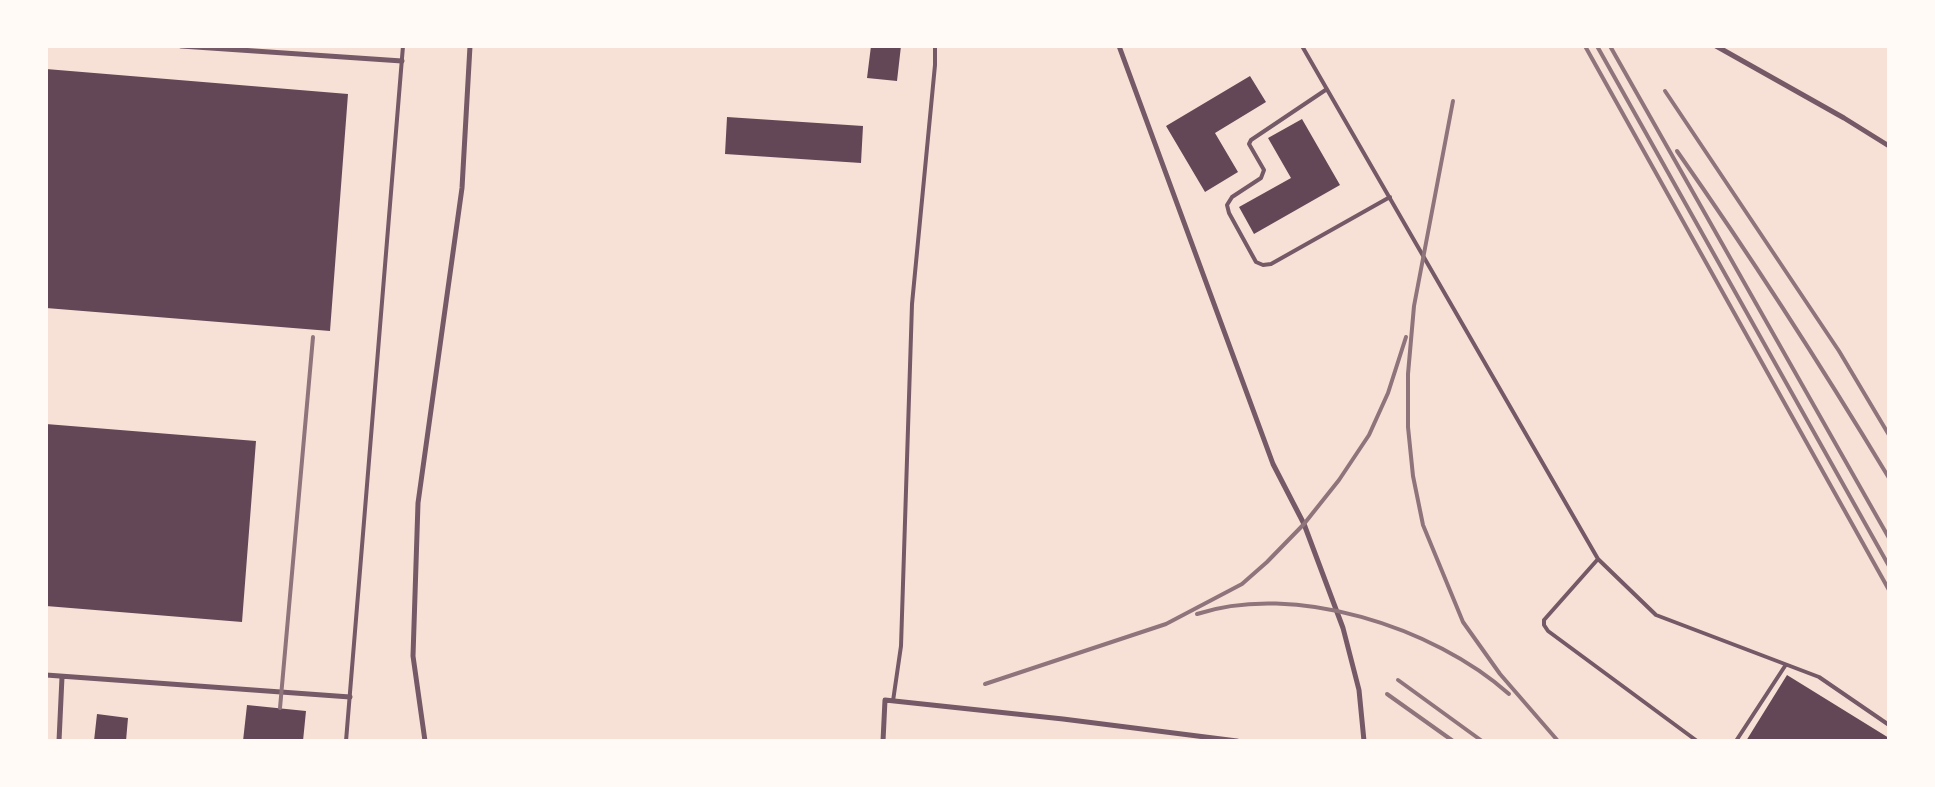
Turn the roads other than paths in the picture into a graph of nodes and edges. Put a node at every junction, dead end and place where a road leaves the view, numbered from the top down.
1 (181, 46) edge
2 (403, 46) edge
3 (470, 46) edge
4 (935, 46) edge
5 (1119, 46) edge
6 (1302, 46) edge
7 (1716, 46) edge
8 (402, 61) junction
9 (1327, 89) junction
10 (1889, 146) edge
11 (1390, 197) junction
12 (1598, 559) junction
13 (1785, 666) junction
14 (46, 675) edge
15 (62, 677) junction
16 (350, 697) junction
17 (893, 701) junction
18 (1889, 725) edge
19 (59, 741) edge
20 (346, 741) edge
21 (424, 741) edge
22 (883, 741) edge
23 (1237, 741) edge
24 (1364, 741) edge
25 (1697, 741) edge
26 (1736, 741) edge

1 - 8 street
2 - 8 lane
3 - 21 street
4 - 17 lane
5 - 24 street
6 - 9 lane
7 - 10 street
8 - 16 lane
9 - 11 lane
9 - 11 lane
11 - 12 lane
12 - 13 lane
12 - 25 lane
13 - 18 lane
13 - 26 lane
14 - 15 street
15 - 16 street
15 - 19 street
16 - 20 lane
17 - 22 street
17 - 23 street

